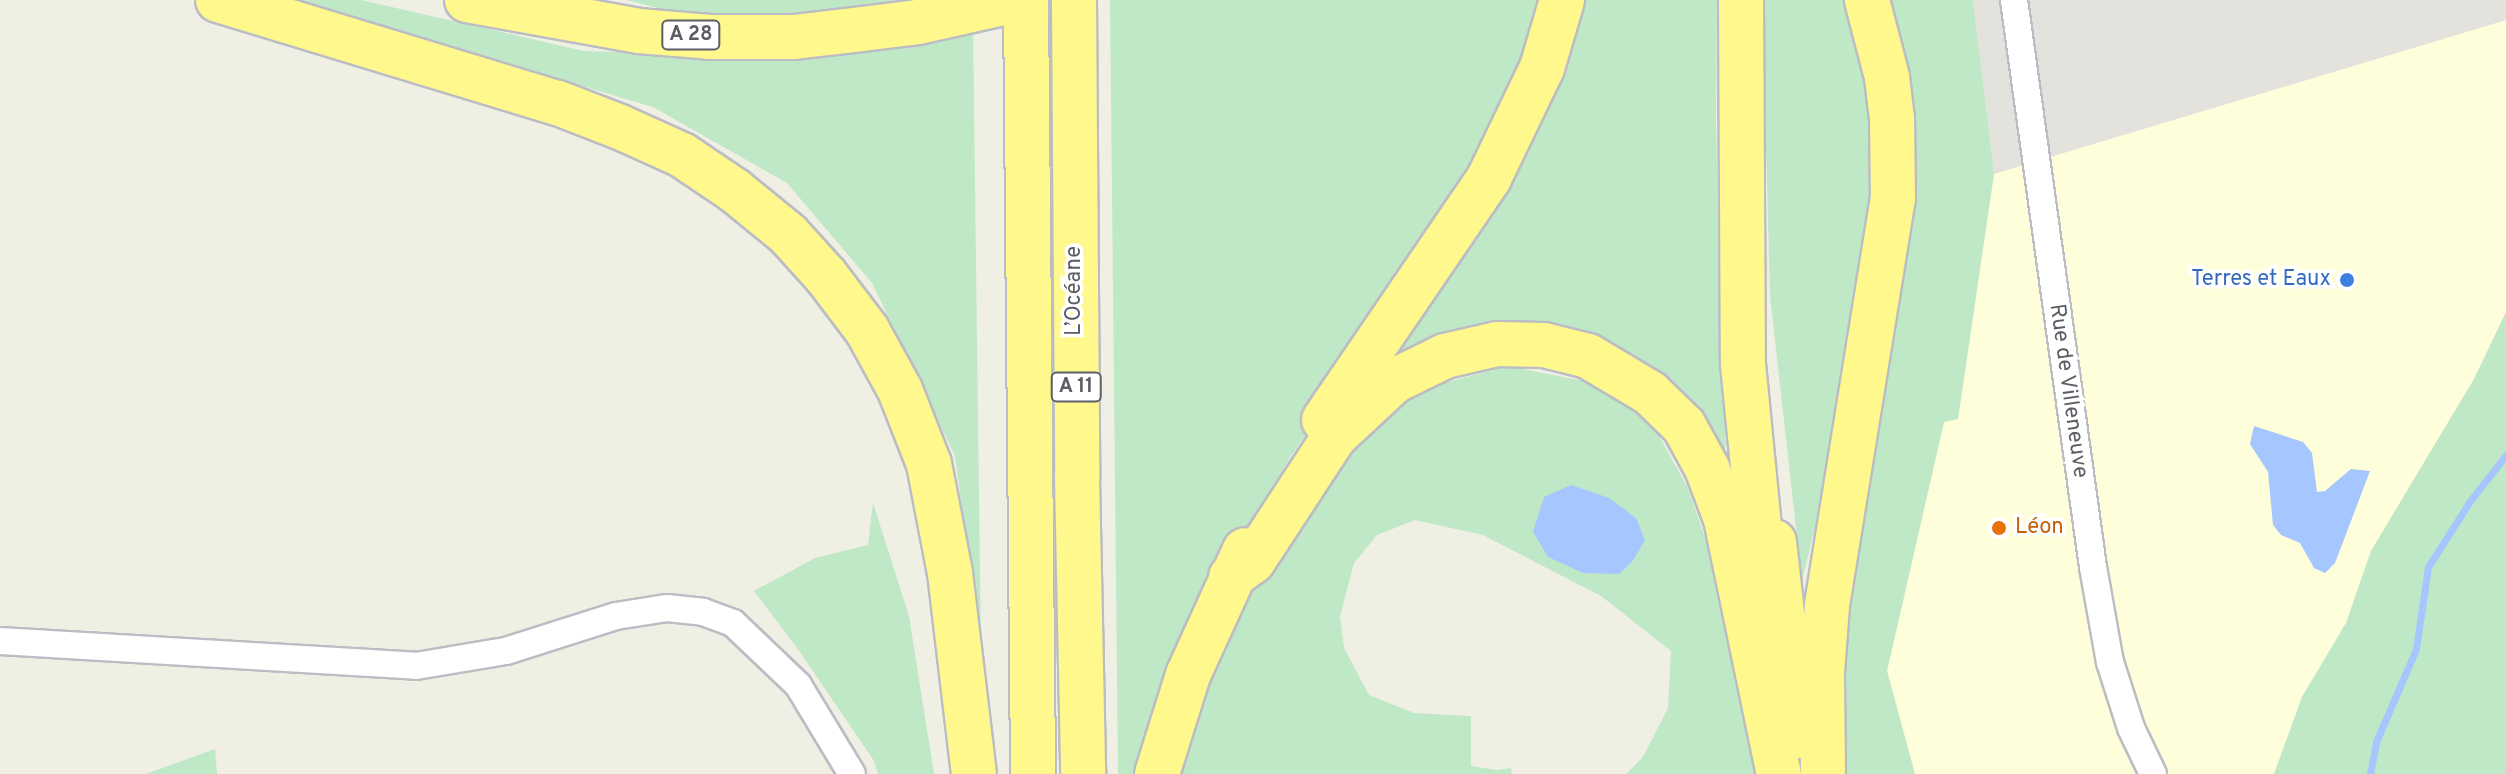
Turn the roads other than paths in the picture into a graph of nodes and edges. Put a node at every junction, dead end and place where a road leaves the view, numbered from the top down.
1 (218, 0) edge
2 (467, 0) edge
3 (1017, 0) edge
4 (1026, 0) edge
5 (1074, 0) edge
6 (1562, 0) edge
7 (1741, 0) edge
8 (1867, 0) edge
9 (2014, 0) edge
10 (1740, 133) junction
11 (1231, 577) junction
12 (0, 641) edge
13 (852, 774) edge
14 (974, 774) edge
15 (1033, 774) edge
16 (1083, 774) edge
17 (1157, 774) edge
18 (1779, 774) edge
19 (1793, 774) edge
20 (1807, 774) edge
21 (1823, 774) edge
22 (2153, 774) edge

1 - 14 highway
2 - 3 highway, A 28
4 - 15 highway, A 11
5 - 16 highway, L’Océane / A 11
6 - 11 highway
7 - 10 highway
8 - 21 highway
9 - 22 street, Rue de Villeneuve
10 - 19 highway
10 - 20 highway
11 - 17 highway
11 - 18 highway
12 - 13 street

